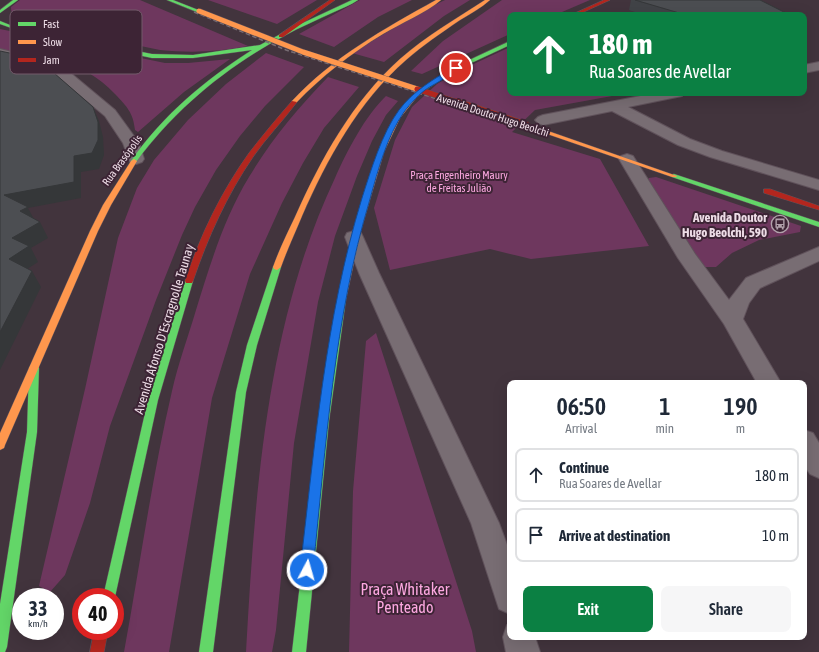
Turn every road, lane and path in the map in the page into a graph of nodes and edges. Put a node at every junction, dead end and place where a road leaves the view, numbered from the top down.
1 (16, 0) edge
2 (169, 0) edge
3 (190, 0) edge
4 (333, 0) edge
5 (356, 0) edge
6 (439, 0) edge
7 (488, 0) edge
8 (608, 0) edge
9 (0, 12) edge
10 (580, 12) edge
11 (0, 22) edge
12 (259, 24) dead end
13 (10, 26) edge
14 (273, 29) dead end
15 (281, 36) junction
16 (301, 39) dead end
17 (507, 44) edge
18 (260, 47) junction
19 (337, 51) dead end
20 (0, 54) edge
21 (142, 54) edge
22 (10, 56) edge
23 (358, 58) dead end
24 (380, 65) dead end
25 (819, 66) edge
26 (807, 68) edge
27 (401, 72) dead end
28 (63, 74) edge
29 (429, 80) junction
30 (446, 88) dead end
31 (661, 96) edge
32 (612, 105) junction
33 (539, 119) joint
34 (558, 125) dead end
35 (136, 159) junction
36 (627, 159) junction
37 (819, 185) edge
38 (760, 189) dead end
39 (819, 208) edge
40 (819, 225) edge
41 (354, 237) junction
42 (819, 253) edge
43 (732, 319) junction
44 (34, 368) junction
45 (767, 380) edge
46 (0, 445) edge
47 (807, 446) edge
48 (819, 466) edge
49 (111, 588) edge
50 (507, 589) edge
51 (99, 640) edge
52 (521, 640) edge
53 (0, 647) edge
54 (96, 652) edge
55 (206, 652) edge
56 (299, 652) edge
57 (523, 652) edge

1 - 9 main road
2 - 36 main road, Avenida Doutor Hugo Beolchi, bridge
3 - 12 main road
4 - 15 main road
5 - 15 main road, Rua Brasópolis
6 - 49 main road, Avenida Afonso D'Escragnolle Taunay
7 - 55 main road
8 - 10 main road
11 - 13 main road
14 - 16 main road
15 - 18 main road, Rua Brasópolis
17 - 29 main road
18 - 21 main road
18 - 35 main road, Rua Brasópolis
19 - 23 main road
20 - 22 street
24 - 27 main road
25 - 26 street
28 - 35 street
29 - 30 main road, Avenida Doutor Hugo Beolchi
29 - 41 main road
31 - 32 street
32 - 33 street
32 - 37 street
33 - 34 main road, Avenida Doutor Hugo Beolchi
35 - 44 main road, Rua Brasópolis
36 - 40 main road, Avenida Doutor Hugo Beolchi
36 - 43 street
38 - 39 main road
41 - 50 street
41 - 56 main road
42 - 43 street
43 - 45 street
44 - 46 main road, Rua Brasópolis
44 - 53 main road
47 - 48 street
51 - 54 main road
52 - 57 street

